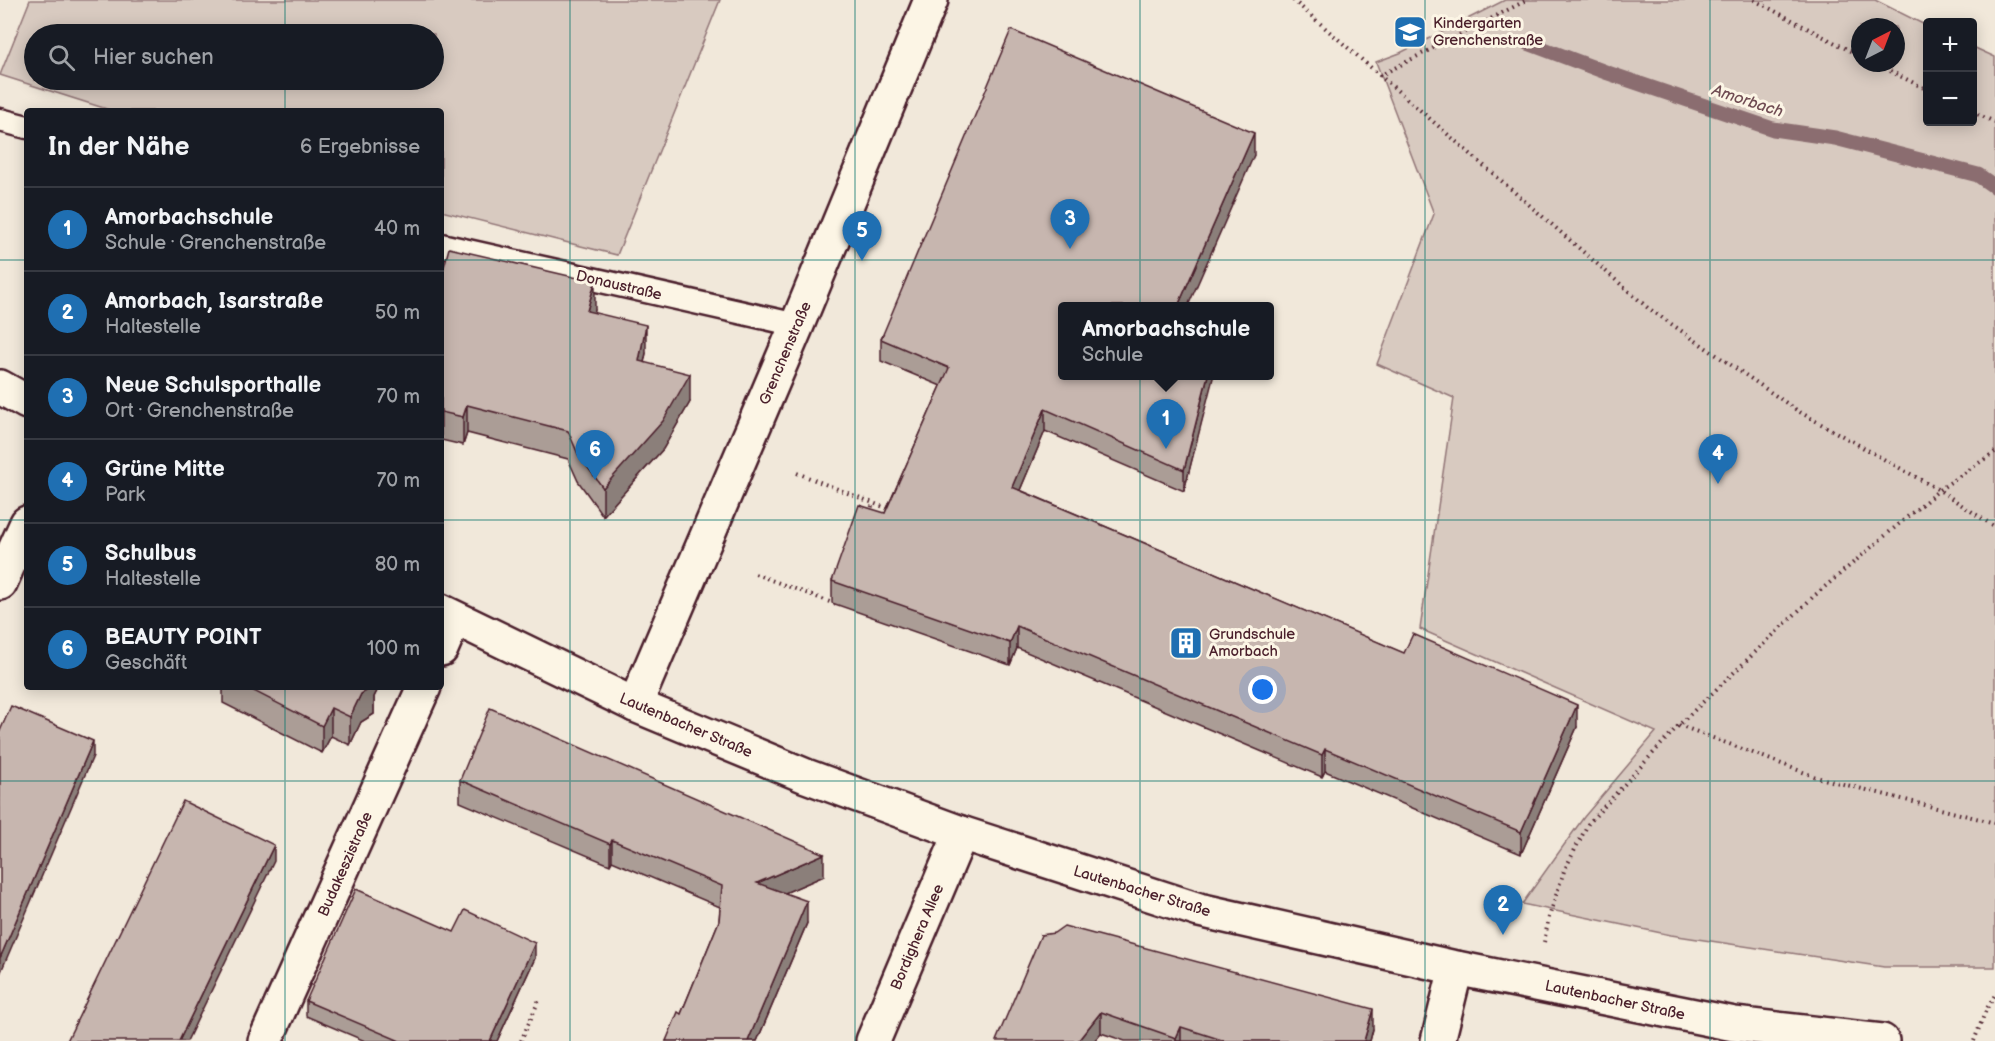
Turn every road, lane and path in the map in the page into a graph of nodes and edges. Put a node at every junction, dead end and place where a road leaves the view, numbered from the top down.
1 (931, 0) edge
2 (1293, 0) edge
3 (1527, 0) edge
4 (1754, 0) edge
5 (1851, 51) edge
6 (1892, 72) edge
7 (1379, 76) junction
8 (1923, 88) edge
9 (1977, 114) edge
10 (0, 120) edge
11 (1995, 122) edge
12 (24, 126) edge
13 (444, 246) edge
14 (797, 326) junction
15 (0, 387) edge
16 (24, 400) edge
17 (1995, 452) edge
18 (797, 472) dead end
19 (1939, 490) junction
20 (873, 503) junction
21 (894, 511) edge
22 (867, 520) edge
23 (1995, 527) edge
24 (24, 530) edge
25 (755, 574) dead end
26 (0, 583) edge
27 (842, 594) edge
28 (448, 615) edge
29 (444, 634) edge
30 (423, 690) edge
31 (635, 705) junction
32 (1679, 725) junction
33 (1995, 823) edge
34 (961, 833) junction
35 (1456, 968) junction
36 (1534, 984) junction
37 (1995, 996) edge
38 (539, 1000) dead end
39 (266, 1041) edge
40 (521, 1041) edge
41 (873, 1041) edge
42 (1438, 1041) edge
43 (1882, 1041) edge
44 (1974, 1041) edge

1 - 14 street, Grenchenstraße
2 - 7 path
3 - 7 path
4 - 5 path
6 - 8 path
7 - 19 path
9 - 11 path
10 - 12 lane
13 - 14 lane, Donaustraße
14 - 31 street, Grenchenstraße
15 - 16 street
17 - 19 path
18 - 20 path
19 - 23 path
19 - 32 path
20 - 21 path
20 - 22 path
24 - 26 street
25 - 27 path
28 - 29 street
28 - 31 street, Lautenbacher Straße
30 - 39 street, Budakeszistraße
31 - 34 street, Lautenbacher Straße
32 - 33 path
32 - 36 path
34 - 35 street, Lautenbacher Straße
34 - 41 street, Bordighera Allee
35 - 36 street, Lautenbacher Straße
35 - 42 street
36 - 43 street, Lautenbacher Straße
37 - 44 path
38 - 40 path

